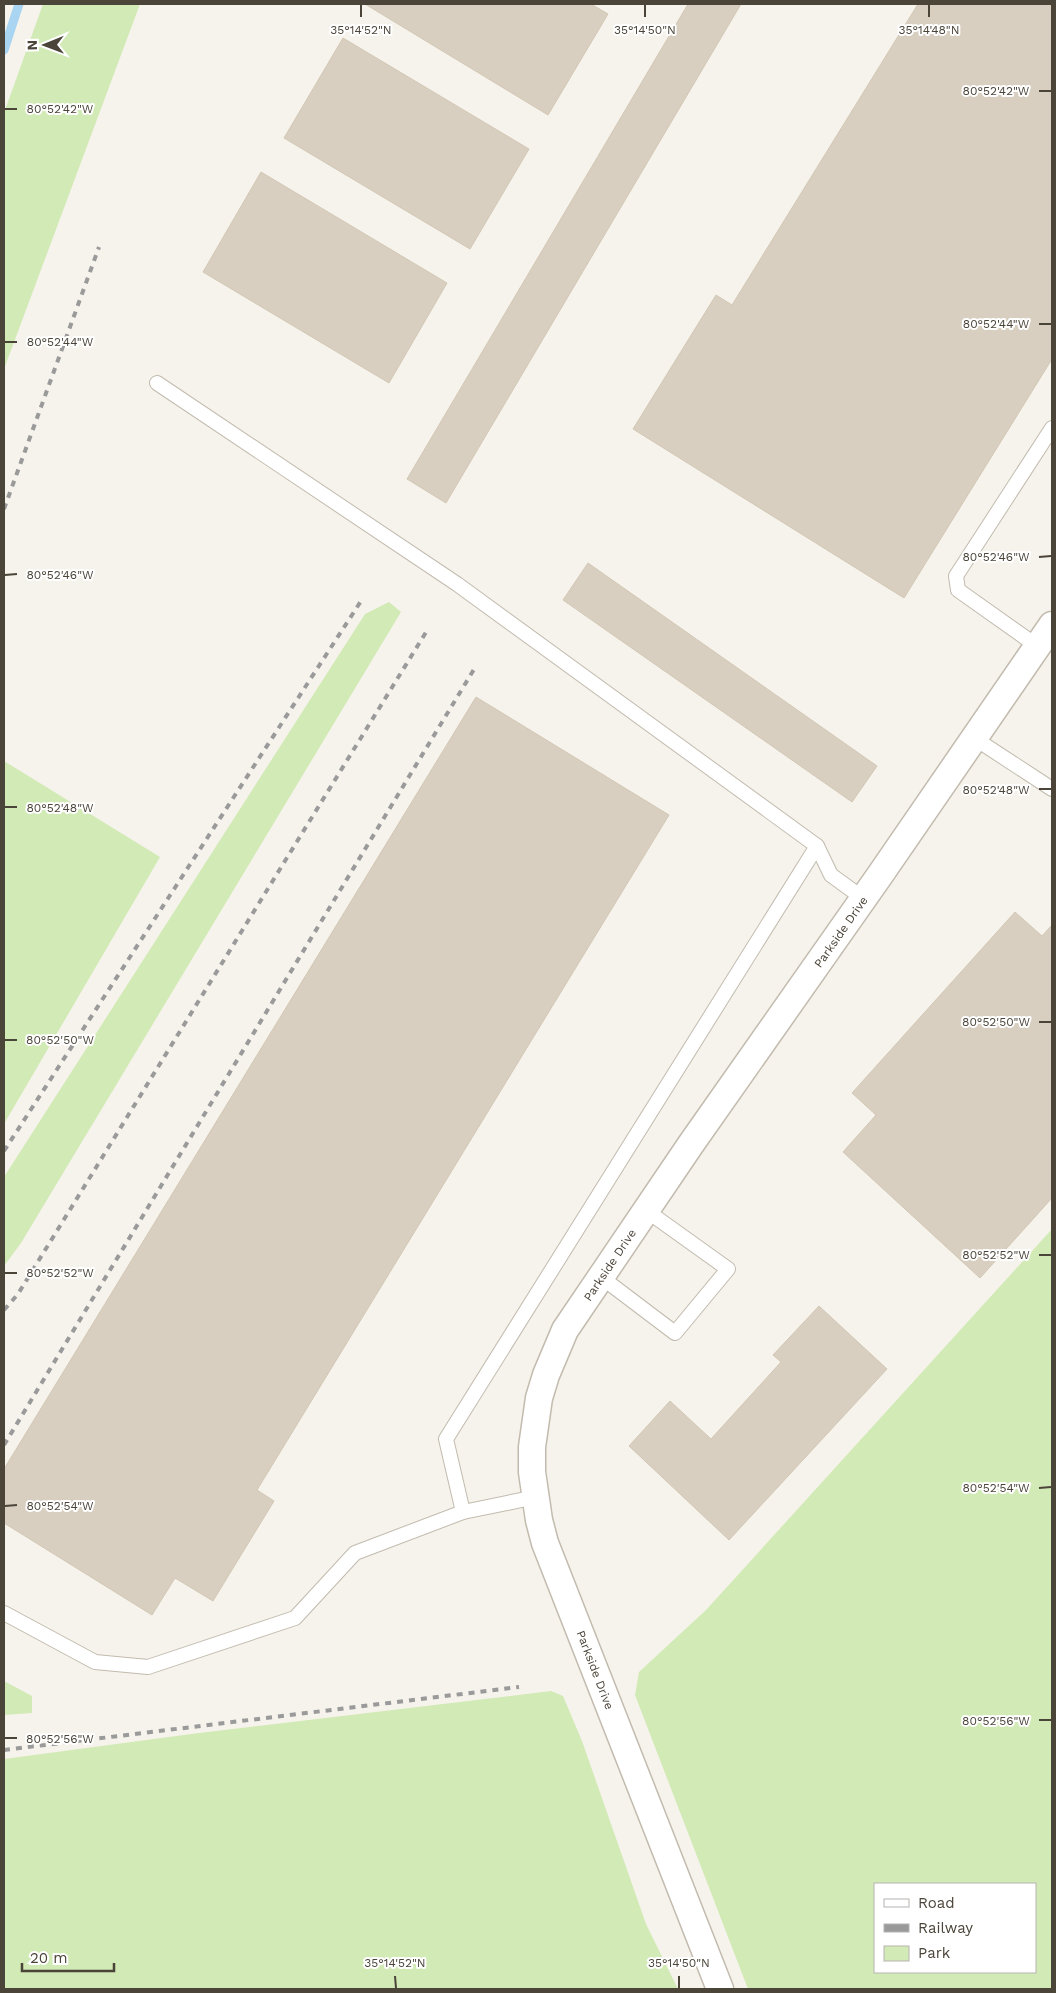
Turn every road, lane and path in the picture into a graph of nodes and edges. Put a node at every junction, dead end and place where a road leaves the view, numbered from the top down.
1 (156, 383) dead end
2 (1052, 428) edge
3 (1052, 624) edge
4 (1037, 646) junction
5 (974, 738) junction
6 (1052, 789) edge
7 (817, 846) junction
8 (864, 899) junction
9 (646, 1211) junction
10 (601, 1277) junction
11 (536, 1497) junction
12 (463, 1512) junction
13 (4, 1613) edge
14 (720, 1989) edge

1 - 7 lane
2 - 4 lane
3 - 4 street, Parkside Drive
4 - 5 street, Parkside Drive
5 - 6 lane
5 - 8 street, Parkside Drive
7 - 8 lane
7 - 12 lane
8 - 9 street, Parkside Drive
9 - 10 street, Parkside Drive
9 - 10 lane
10 - 11 street, Parkside Drive
11 - 12 lane
11 - 14 street, Parkside Drive
12 - 13 lane

